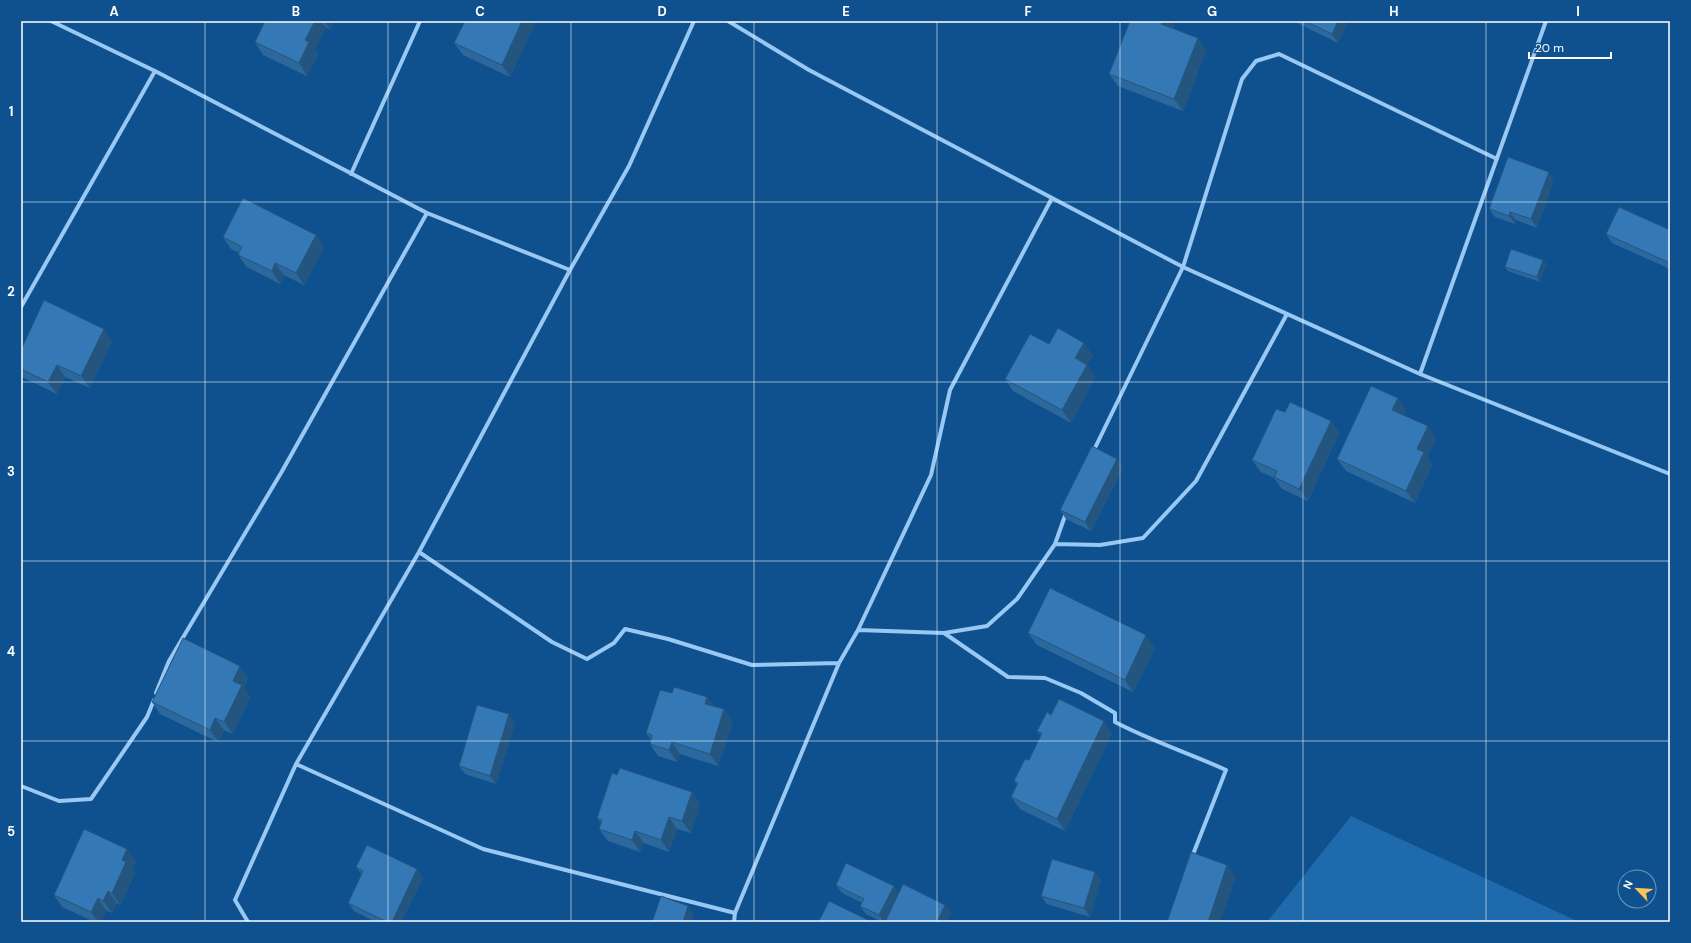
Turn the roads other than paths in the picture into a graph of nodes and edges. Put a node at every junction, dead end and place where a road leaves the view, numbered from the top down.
1 (51, 21) edge
2 (420, 21) edge
3 (694, 21) edge
4 (728, 21) edge
5 (1546, 21) edge
6 (155, 71) junction
7 (1497, 159) junction
8 (350, 174) junction
9 (1052, 198) junction
10 (427, 213) junction
11 (1183, 267) junction
12 (570, 270) junction
13 (21, 307) edge
14 (1287, 314) junction
15 (1420, 374) junction
16 (1092, 453) edge
17 (1670, 474) edge
18 (1067, 510) edge
19 (1055, 544) junction
20 (419, 552) junction
21 (858, 630) junction
22 (944, 633) junction
23 (838, 663) junction
24 (296, 764) junction
25 (21, 786) edge
26 (1189, 865) edge
27 (735, 913) junction
28 (248, 922) edge
29 (734, 922) edge

1 - 6 street
2 - 8 street
3 - 12 street
4 - 9 street
5 - 7 street
6 - 8 street
6 - 13 street
7 - 11 street
7 - 15 street
8 - 10 street
9 - 11 street
9 - 21 street
10 - 12 street
10 - 25 street
11 - 14 street
11 - 16 street
12 - 20 street
14 - 15 street
14 - 19 street
15 - 17 street
18 - 19 street
19 - 22 street
20 - 23 street
20 - 24 street
21 - 22 street
21 - 23 street
22 - 26 street
23 - 27 street
24 - 27 street
24 - 28 street
27 - 29 street

